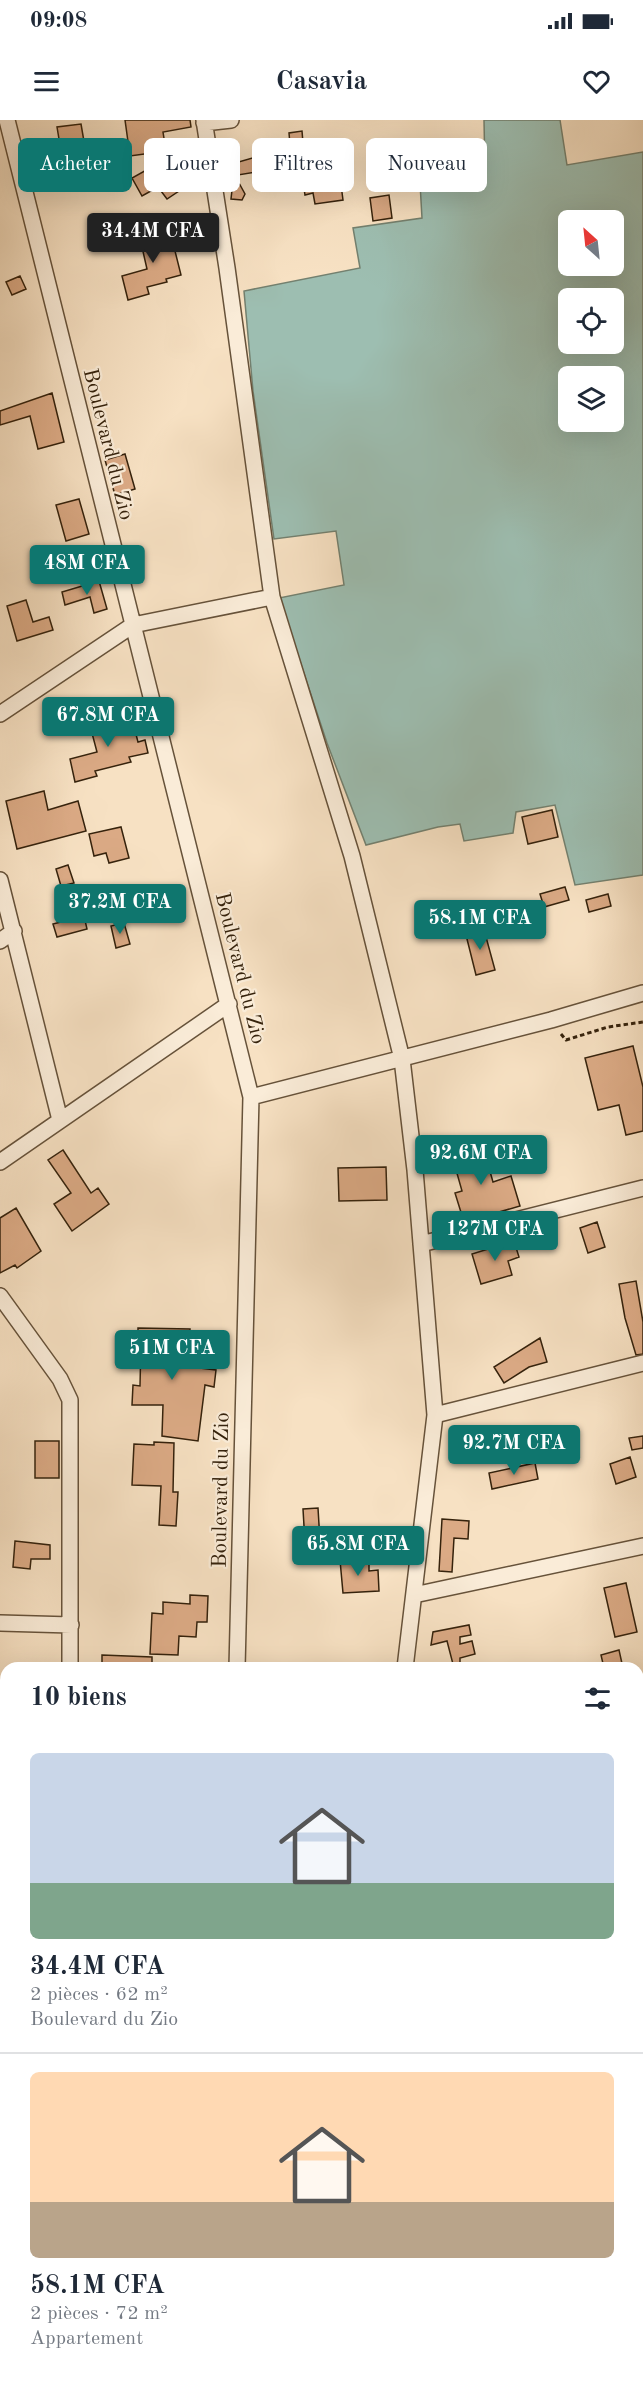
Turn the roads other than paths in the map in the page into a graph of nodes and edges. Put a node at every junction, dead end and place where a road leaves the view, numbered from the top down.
1 (7, 120) edge
2 (231, 120) edge
3 (204, 122) edge
4 (272, 597) junction
5 (133, 625) junction
6 (0, 714) edge
7 (0, 880) edge
8 (14, 931) junction
9 (0, 940) edge
10 (643, 993) edge
11 (229, 1004) junction
12 (402, 1059) junction
13 (251, 1097) junction
14 (60, 1120) junction
15 (0, 1162) edge
16 (643, 1188) edge
17 (421, 1244) junction
18 (0, 1296) edge
19 (643, 1363) edge
20 (435, 1415) junction
21 (643, 1545) edge
22 (414, 1595) junction
23 (0, 1623) edge
24 (71, 1625) junction
25 (70, 1662) edge
26 (237, 1662) edge
27 (406, 1662) edge

1 - 5 street, Boulevard du Zio
2 - 3 street
3 - 4 street
4 - 5 street
4 - 12 street
5 - 6 street
5 - 11 street, Boulevard du Zio
7 - 8 street
8 - 9 street
8 - 14 street
10 - 12 street
11 - 13 street, Boulevard du Zio
11 - 14 street
12 - 13 street
12 - 17 street
13 - 26 street, Boulevard du Zio
14 - 15 street
16 - 17 street
17 - 20 street
18 - 24 street
19 - 20 street
20 - 22 street
21 - 22 street
22 - 27 street
23 - 24 street
24 - 25 street

